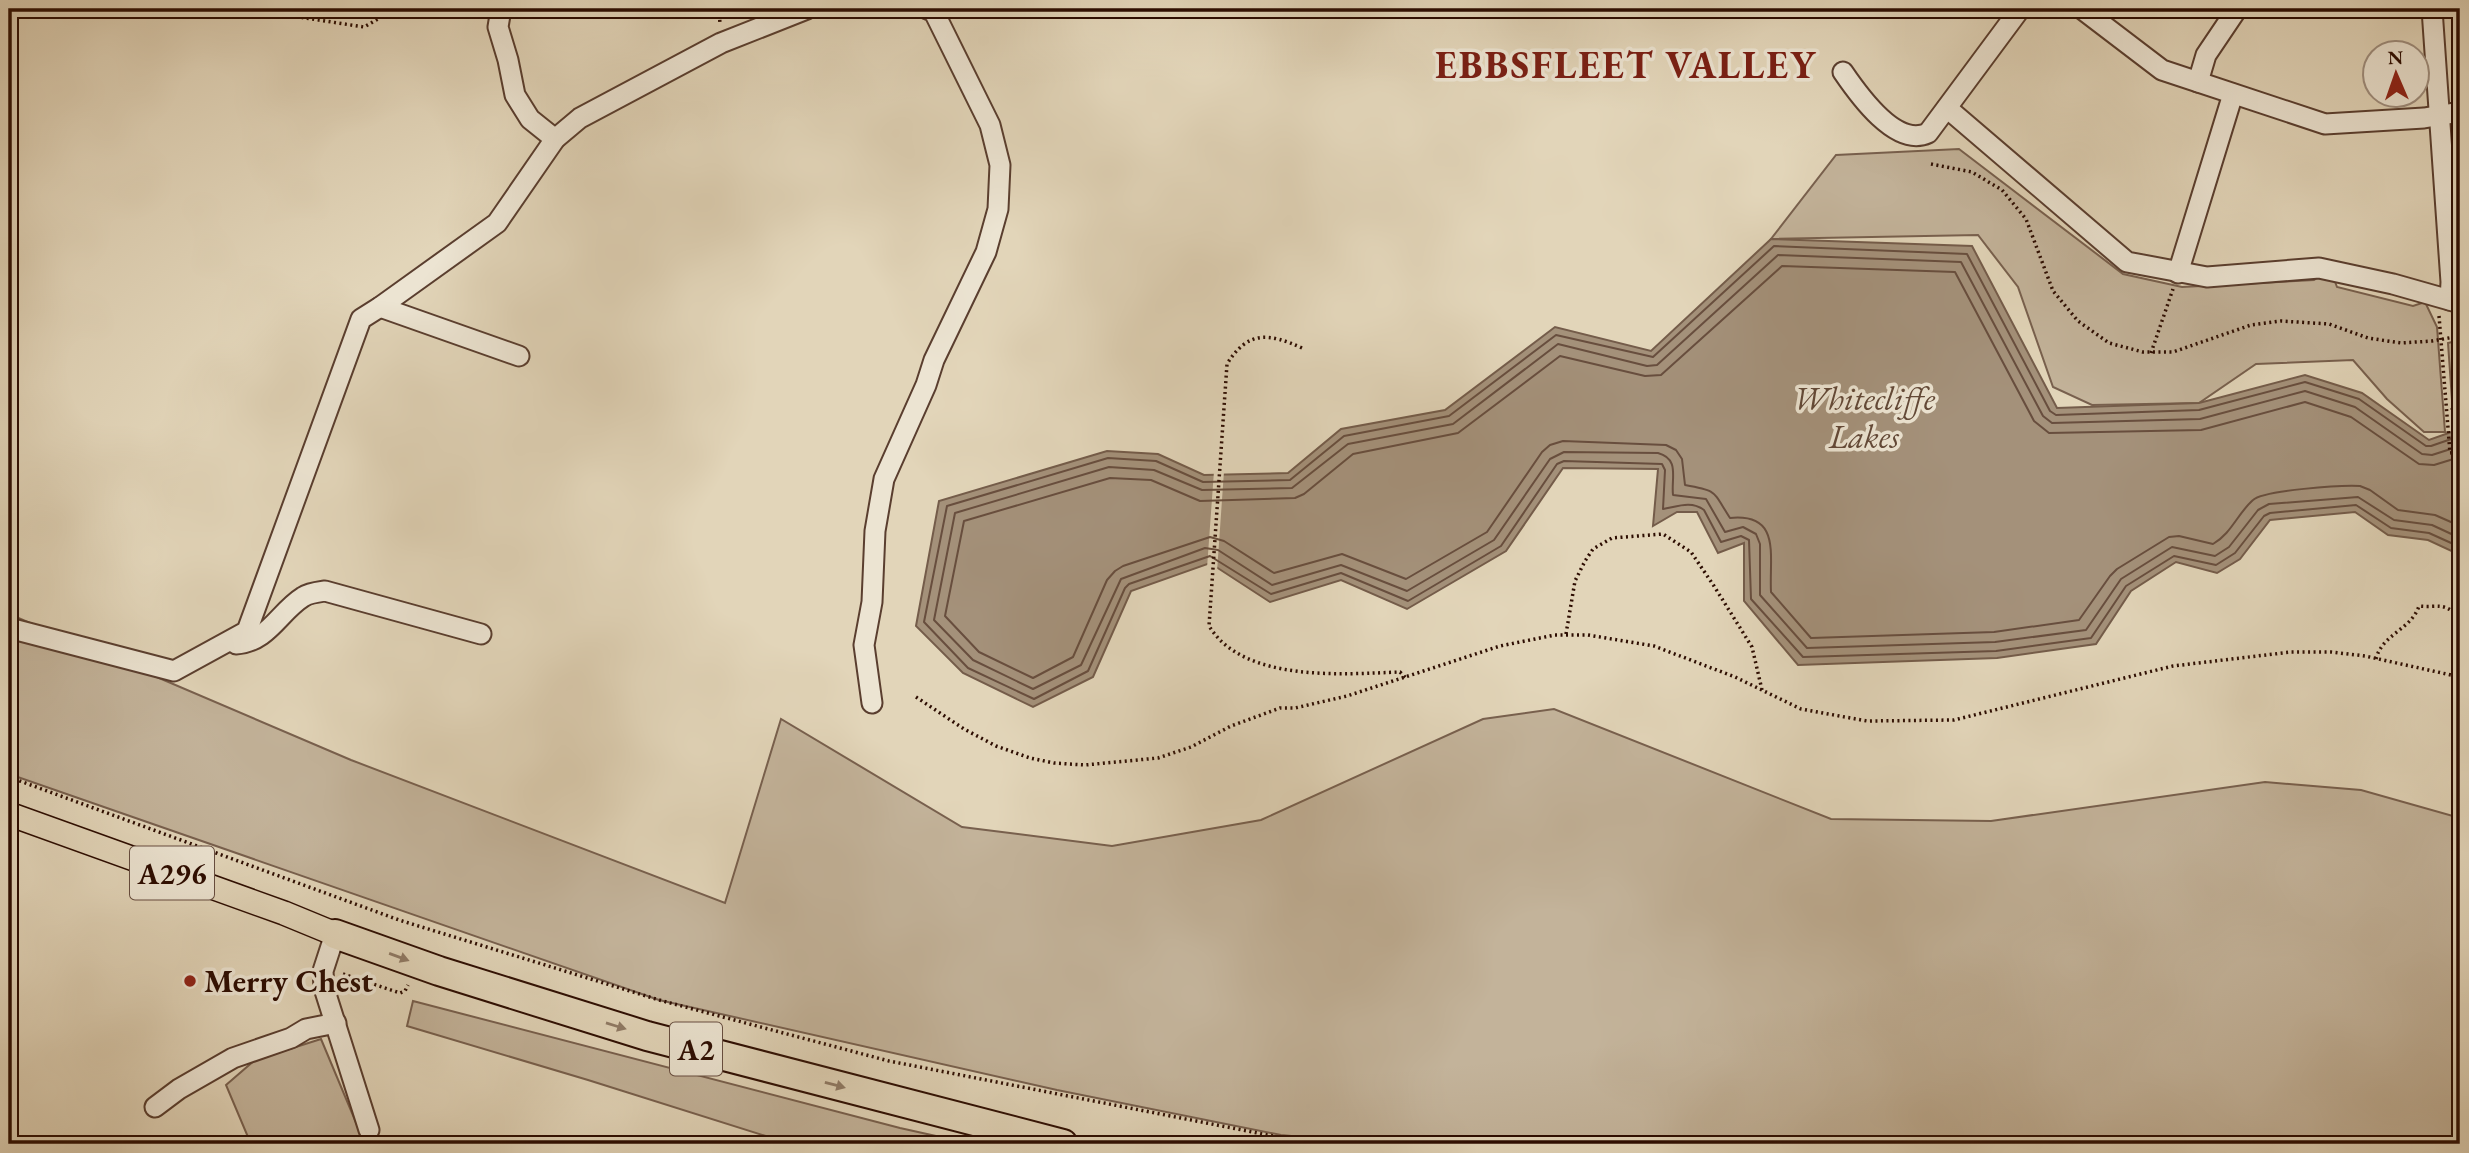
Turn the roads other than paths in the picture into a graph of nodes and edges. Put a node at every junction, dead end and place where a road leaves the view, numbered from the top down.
1 (501, 9) edge
2 (807, 9) edge
3 (927, 9) edge
4 (2020, 9) edge
5 (2082, 9) edge
6 (2236, 9) edge
7 (2432, 9) edge
8 (1843, 72) dead end
9 (2198, 82) junction
10 (2233, 94) junction
11 (1947, 108) junction
12 (2460, 112) edge
13 (2438, 114) junction
14 (555, 139) junction
15 (2178, 273) junction
16 (2455, 301) edge
17 (380, 307) junction
18 (519, 356) dead end
19 (9, 628) edge
20 (481, 634) dead end
21 (222, 644) junction
22 (872, 703) dead end
23 (9, 814) edge
24 (335, 934) junction
25 (336, 1023) junction
26 (156, 1107) dead end
27 (369, 1130) dead end
28 (1063, 1144) edge

1 - 14 street
2 - 14 street
3 - 22 street
4 - 11 street
5 - 9 street
6 - 9 street
7 - 13 street
8 - 11 street
9 - 10 street
10 - 13 street
10 - 15 street
11 - 15 street
12 - 13 street
13 - 16 street
14 - 17 street
15 - 16 street
17 - 18 street
17 - 21 street
19 - 21 street
20 - 21 street
23 - 24 main road, A296
24 - 25 street
24 -> 28 highway, A2
25 - 26 street
25 - 27 street

